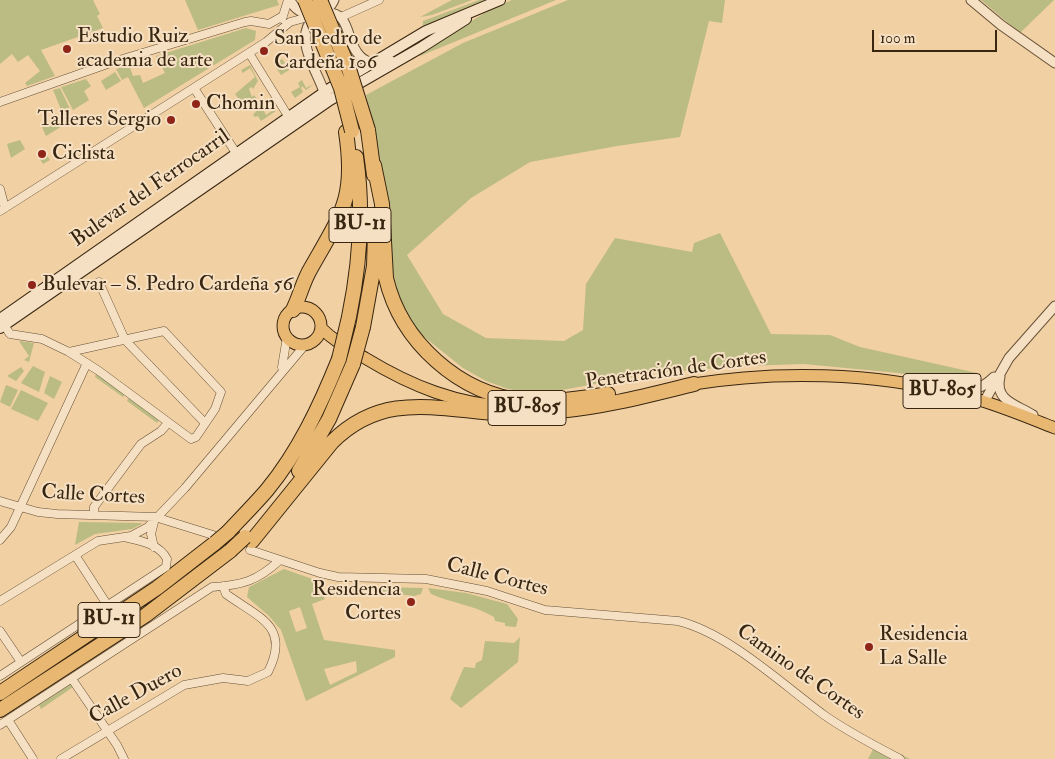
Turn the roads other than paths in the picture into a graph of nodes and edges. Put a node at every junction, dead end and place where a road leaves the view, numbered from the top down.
1 (289, 0) edge
2 (305, 0) edge
3 (334, 0) edge
4 (379, 0) edge
5 (500, 0) edge
6 (971, 0) edge
7 (479, 10) junction
8 (318, 11) edge
9 (284, 16) junction
10 (341, 17) junction
11 (274, 37) junction
12 (422, 47) junction
13 (249, 53) junction
14 (371, 63) junction
15 (1055, 63) edge
16 (194, 88) junction
17 (324, 92) junction
18 (0, 102) edge
19 (286, 113) junction
20 (349, 132) junction
21 (264, 144) junction
22 (236, 152) junction
23 (374, 165) junction
24 (0, 189) edge
25 (2, 209) edge
26 (99, 282) dead end
27 (1055, 306) edge
28 (293, 310) junction
29 (4, 327) edge
30 (321, 328) junction
31 (287, 337) junction
32 (316, 339) junction
33 (124, 340) junction
34 (339, 343) junction
35 (305, 345) junction
36 (69, 352) junction
37 (87, 363) junction
38 (1001, 369) junction
39 (281, 370) junction
40 (900, 383) junction
41 (694, 384) junction
42 (984, 402) junction
43 (168, 422) junction
44 (205, 424) junction
45 (1055, 428) edge
46 (0, 501) edge
47 (21, 508) junction
48 (94, 515) junction
49 (155, 517) junction
50 (126, 537) junction
51 (214, 539) junction
52 (0, 540) edge
53 (154, 546) junction
54 (243, 547) junction
55 (75, 555) junction
56 (280, 560) junction
57 (223, 586) junction
58 (0, 601) edge
59 (108, 606) junction
60 (678, 620) joint
61 (0, 631) edge
62 (21, 662) junction
63 (0, 676) edge
64 (72, 679) junction
65 (0, 693) edge
66 (4, 715) edge
67 (0, 725) edge
68 (105, 731) junction
69 (33, 759) edge
70 (62, 759) edge
71 (124, 759) edge
72 (900, 759) edge

1 - 8 street
1 - 9 street
2 - 20 highway, bridge
3 - 8 street
4 - 10 street
5 - 7 main road, Bulevar del Ferrocarril
6 - 15 street
7 - 12 main road, Bulevar del Ferrocarril
7 - 14 main road, Bulevar del Ferrocarril
8 - 10 street
8 - 11 street
8 - 17 street
8 - 23 highway, BU-11, bridge
9 - 11 street
9 - 18 street
10 - 14 street
11 - 13 street
12 - 14 street
12 - 21 main road, Bulevar del Ferrocarril
13 - 16 street
13 - 19 street
14 - 17 main road, Bulevar del Ferrocarril
16 - 22 street
16 - 25 street
17 - 19 main road, Bulevar del Ferrocarril
17 - 21 street, Bulevar del Ferrocarril
19 - 22 main road, Bulevar del Ferrocarril
20 - 28 highway
20 - 51 highway, BU-11, bridge
21 - 29 main road, Bulevar del Ferrocarril
22 - 29 main road, Bulevar del Ferrocarril
23 - 41 highway
23 - 54 highway, BU-11, bridge
24 - 25 street
26 - 33 street
27 - 38 street
28 - 30 main road, BU-805
28 - 31 main road
29 - 36 street
30 - 32 main road
30 - 34 main road, Penetración de Cortes / BU-805
31 - 35 main road
31 - 39 street
32 - 34 main road, Penetración de Cortes / BU-805
32 - 35 main road
33 - 36 street
33 - 44 street
33 - 44 street
34 - 41 main road, Penetración de Cortes / BU-805
35 - 39 street
36 - 37 street
37 - 43 street
37 - 47 street
38 - 40 street
38 - 42 street
38 - 45 street
39 - 49 street
40 - 41 main road, Penetración de Cortes / BU-805
40 - 42 main road, Penetración de Cortes / BU-805
41 - 54 highway
42 - 45 main road, Penetración de Cortes / BU-805
43 - 44 street
43 - 48 street
46 - 47 street, Calle Cortes
47 - 48 street, Calle Cortes
47 - 52 street
48 - 49 street, Calle Cortes
49 - 50 street
49 - 51 street, Calle Cortes
49 - 53 street
50 - 53 street
50 - 55 street
51 - 65 highway, BU-11
53 - 59 street
54 - 56 street, Calle Cortes
54 - 66 highway, BU-11
55 - 58 street
55 - 59 street
56 - 57 street
56 - 60 street, Calle Cortes
57 - 64 street
57 - 68 street, Calle Duero
59 - 62 street
60 - 72 street, Camino de Cortes
61 - 62 street
62 - 63 street
64 - 66 street
64 - 68 street
66 - 67 street
66 - 69 street
68 - 70 street, Calle Duero
68 - 71 street

